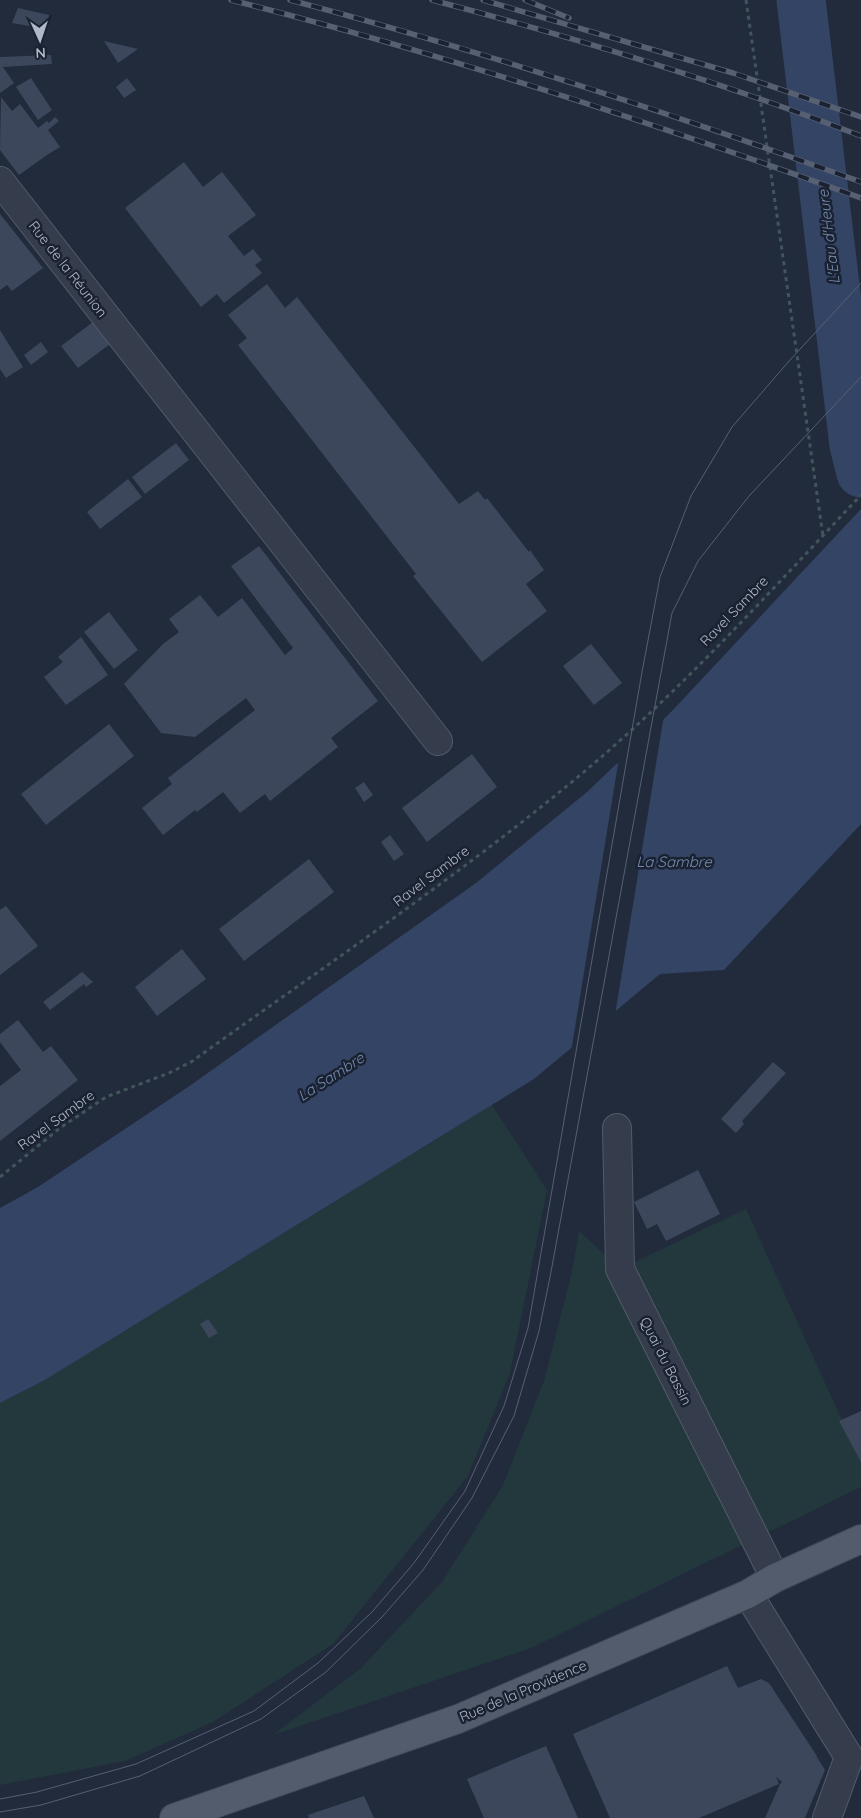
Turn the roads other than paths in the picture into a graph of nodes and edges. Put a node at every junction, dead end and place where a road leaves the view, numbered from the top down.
1 (0, 182) edge
2 (438, 742) dead end
3 (617, 1128) dead end
4 (861, 1540) edge
5 (776, 1578) junction
6 (748, 1594) junction
7 (174, 1818) edge
8 (827, 1818) edge

1 - 2 street, Rue de la Réunion
3 - 5 street, Quai du Bassin
4 - 5 main road, Rue de la Providence
5 - 6 main road, Rue de la Providence
6 - 7 main road, Rue de la Providence
6 - 8 street

